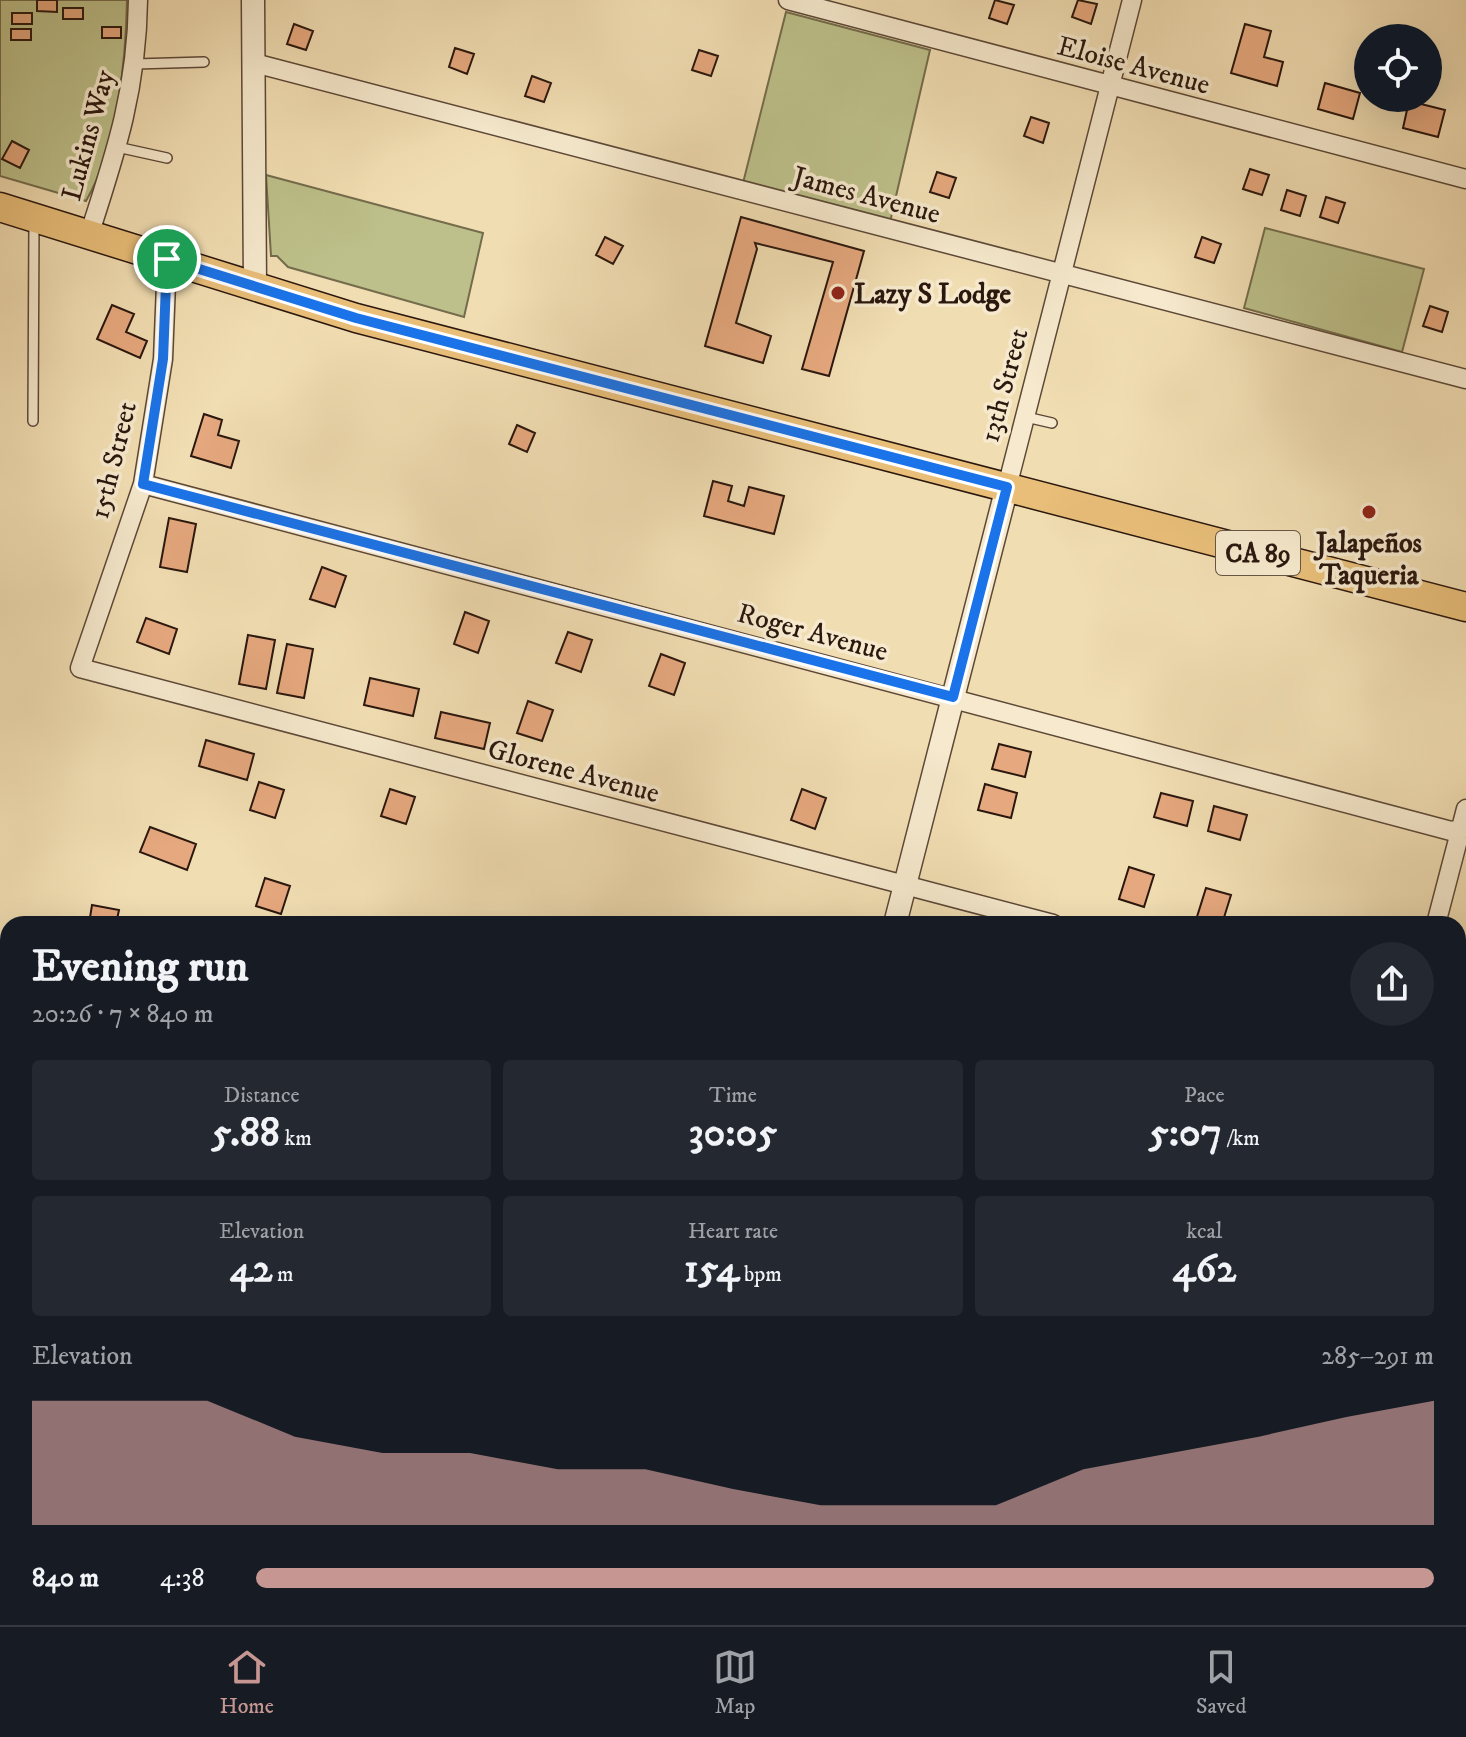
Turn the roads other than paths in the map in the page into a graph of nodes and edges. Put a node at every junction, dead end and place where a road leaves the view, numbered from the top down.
1 (138, 0) edge
2 (253, 0) edge
3 (788, 0) edge
4 (1132, 0) edge
5 (204, 62) dead end
6 (254, 63) junction
7 (135, 64) junction
8 (1111, 87) junction
9 (117, 147) junction
10 (167, 158) dead end
11 (1466, 179) edge
12 (0, 207) edge
13 (34, 218) junction
14 (89, 235) junction
15 (167, 259) junction
16 (1062, 274) junction
17 (255, 288) junction
18 (1466, 379) edge
19 (1026, 417) junction
20 (33, 421) dead end
21 (1052, 423) dead end
22 (143, 484) junction
23 (1007, 487) junction
24 (1466, 607) edge
25 (80, 668) joint
26 (953, 697) junction
27 (1465, 821) edge
28 (904, 886) junction
29 (897, 916) edge
30 (1022, 916) edge
31 (1438, 916) edge

1 - 7 street, Lukins Way
2 - 6 street
3 - 8 street, Eloise Avenue
4 - 8 street, 13th Street
5 - 7 lane
6 - 16 street, James Avenue
6 - 17 street
7 - 9 street, Lukins Way
8 - 11 street, Eloise Avenue
8 - 16 street, 13th Street
9 - 10 lane
9 - 14 street, Lukins Way
12 - 13 main road, CA 89
13 - 14 main road, CA 89
13 - 20 lane
14 - 15 main road, CA 89
15 - 17 main road, CA 89
15 - 22 street, 15th Street
16 - 18 street, James Avenue
16 - 19 street, 13th Street
17 - 23 main road, CA 89
19 - 21 lane
19 - 23 street, 13th Street
22 - 25 street, 15th Street
22 - 26 street, Roger Avenue
23 - 24 main road, CA 89
23 - 26 street, 13th Street
25 - 28 street, Glorene Avenue
26 - 27 street, Roger Avenue
26 - 28 street, 13th Street
27 - 31 street
28 - 29 street, 13th Street
28 - 30 street, Glorene Avenue

